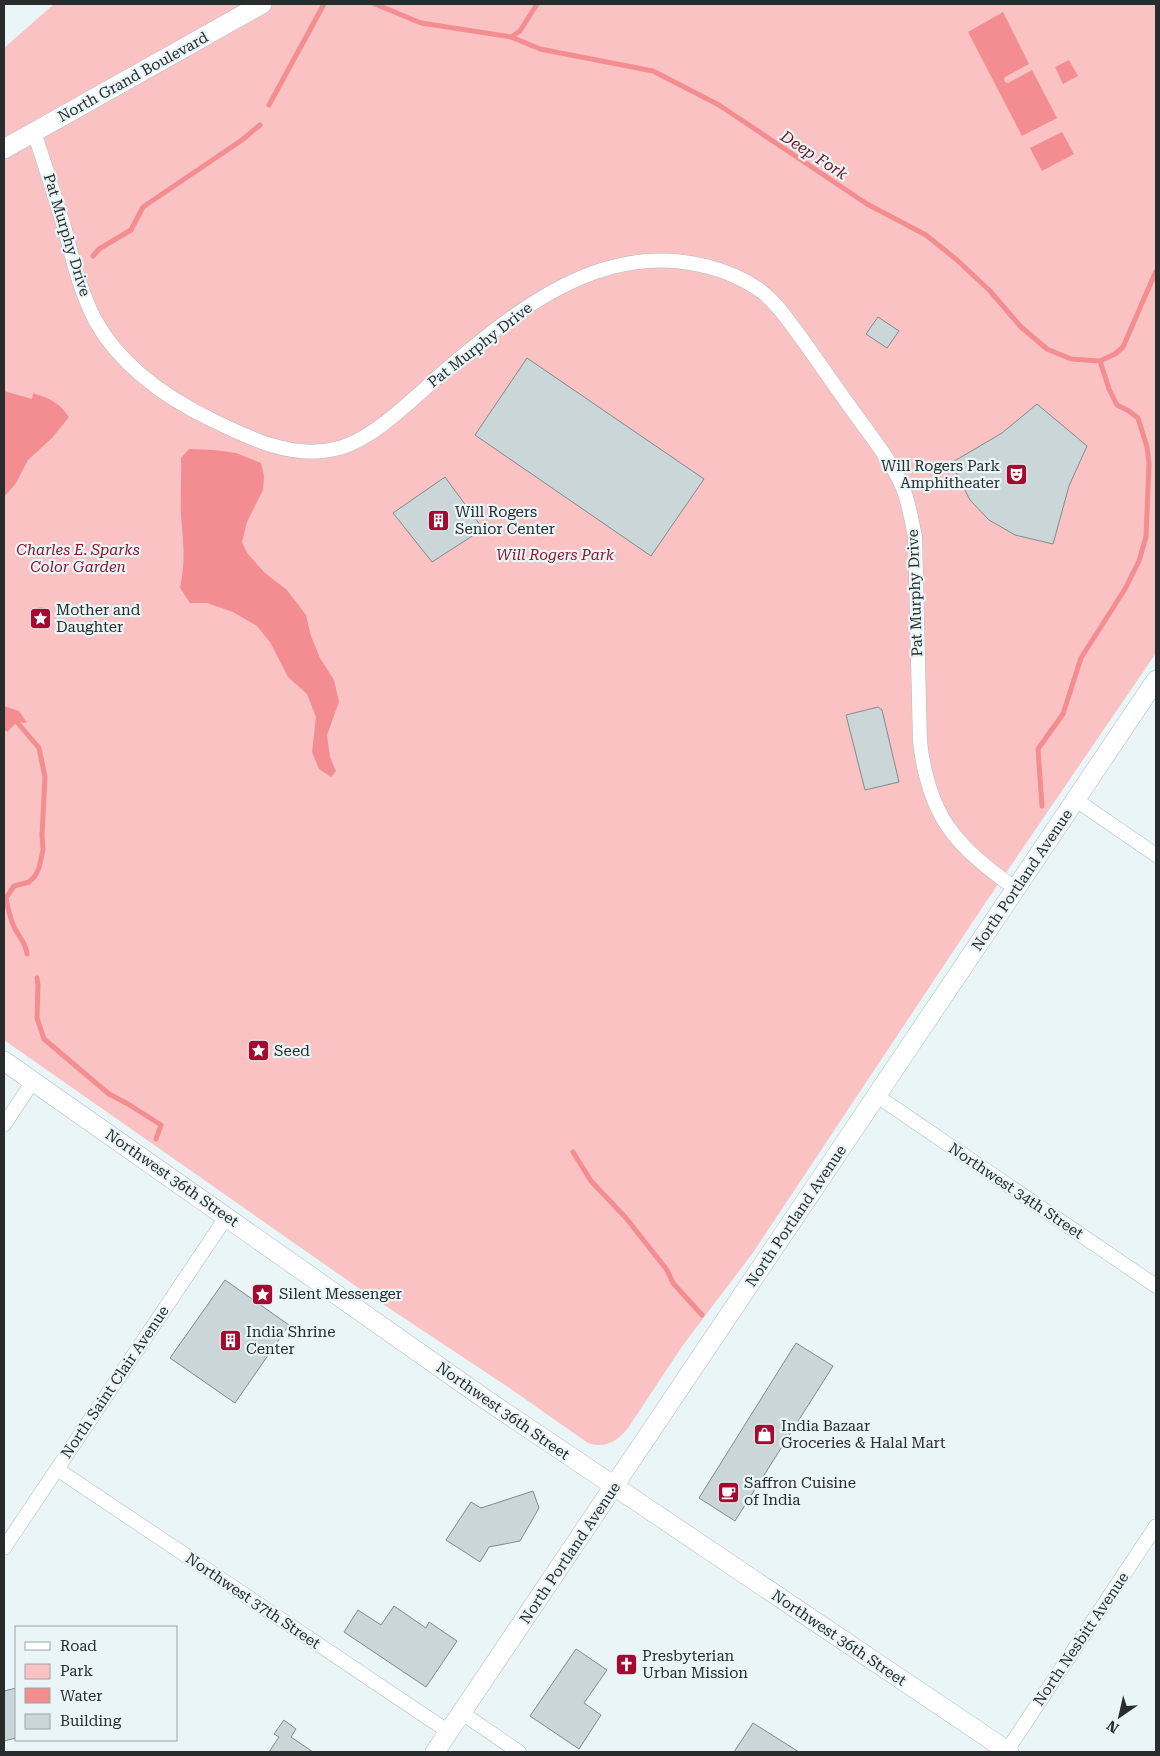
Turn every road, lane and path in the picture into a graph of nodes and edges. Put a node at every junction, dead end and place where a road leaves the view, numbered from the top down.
1 (262, 4) edge
2 (34, 132) junction
3 (4, 149) edge
4 (1156, 680) edge
5 (1076, 800) junction
6 (1156, 855) edge
7 (1016, 889) junction
8 (4, 1061) edge
9 (33, 1081) junction
10 (877, 1096) junction
11 (4, 1125) edge
12 (227, 1216) junction
13 (1156, 1286) edge
14 (56, 1469) junction
15 (614, 1487) junction
16 (1156, 1526) edge
17 (4, 1548) edge
18 (462, 1713) junction
19 (449, 1732) junction
20 (435, 1752) edge
21 (520, 1752) edge
22 (1007, 1752) edge

1 - 2 main road, North Grand Boulevard
2 - 3 main road, North Grand Boulevard
2 - 7 street, Pat Murphy Drive
4 - 5 main road, North Portland Avenue
5 - 6 street
5 - 7 main road, North Portland Avenue
7 - 10 main road, North Portland Avenue
8 - 9 main road, Northwest 36th Street
9 - 11 street
9 - 12 main road, Northwest 36th Street
10 - 13 street, Northwest 34th Street
10 - 15 main road, North Portland Avenue
12 - 14 street, North Saint Clair Avenue
12 - 15 main road, Northwest 36th Street
14 - 17 street, North Saint Clair Avenue
14 - 19 street, Northwest 37th Street
15 - 18 main road, North Portland Avenue
15 - 22 main road, Northwest 36th Street
16 - 22 street, North Nesbitt Avenue
18 - 19 main road, North Portland Avenue
18 - 21 street
19 - 20 main road, North Portland Avenue

